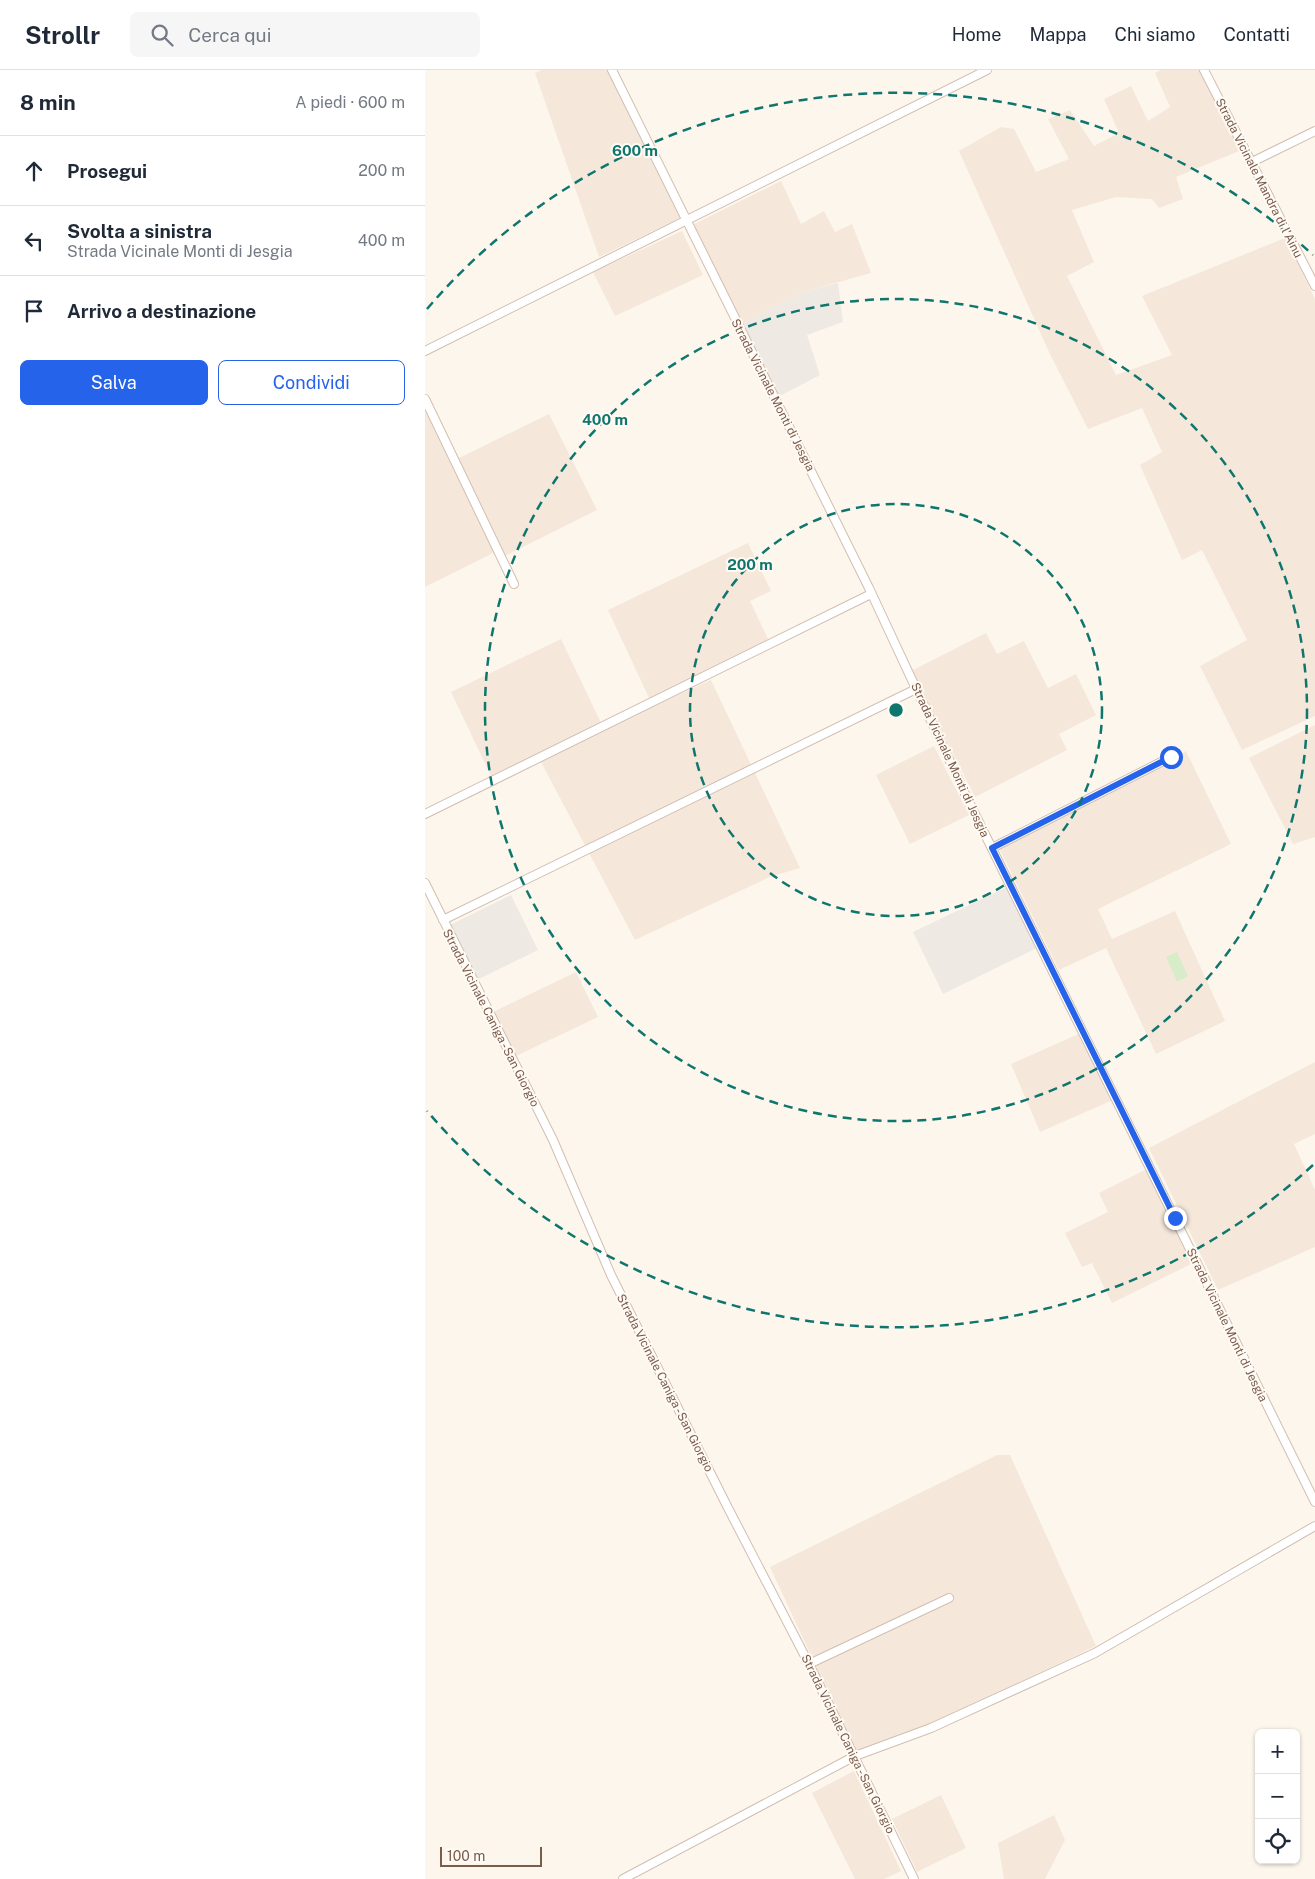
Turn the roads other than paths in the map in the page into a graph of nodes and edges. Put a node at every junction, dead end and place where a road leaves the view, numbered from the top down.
1 (612, 70) edge
2 (987, 70) edge
3 (1204, 70) edge
4 (1315, 131) edge
5 (1252, 162) junction
6 (686, 222) junction
7 (1315, 286) edge
8 (425, 351) edge
9 (425, 399) edge
10 (515, 584) dead end
11 (871, 594) junction
12 (916, 689) junction
13 (1171, 757) dead end
14 (425, 814) edge
15 (992, 848) junction
16 (425, 883) edge
17 (443, 920) junction
18 (1315, 1502) edge
19 (1315, 1526) edge
20 (949, 1598) dead end
21 (809, 1664) junction
22 (855, 1756) junction
23 (623, 1879) edge
24 (914, 1879) edge

1 - 6 street, Strada Vicinale Monti di Jesgia
2 - 6 street
3 - 5 street, Strada Vicinale Mandra di l'Ainu
4 - 5 street
5 - 7 street, Strada Vicinale Mandra di l'Ainu
6 - 8 street
6 - 11 street, Strada Vicinale Monti di Jesgia
9 - 10 street
11 - 12 street, Strada Vicinale Monti di Jesgia
11 - 14 street
12 - 15 street, Strada Vicinale Monti di Jesgia
12 - 17 street
13 - 15 street
15 - 18 street, Strada Vicinale Monti di Jesgia
16 - 17 street, Strada Vicinale Caniga - San Giorgio
17 - 21 street, Strada Vicinale Caniga - San Giorgio
19 - 22 street
20 - 21 street
21 - 22 street, Strada Vicinale Caniga - San Giorgio
22 - 23 street
22 - 24 street, Strada Vicinale Caniga - San Giorgio

